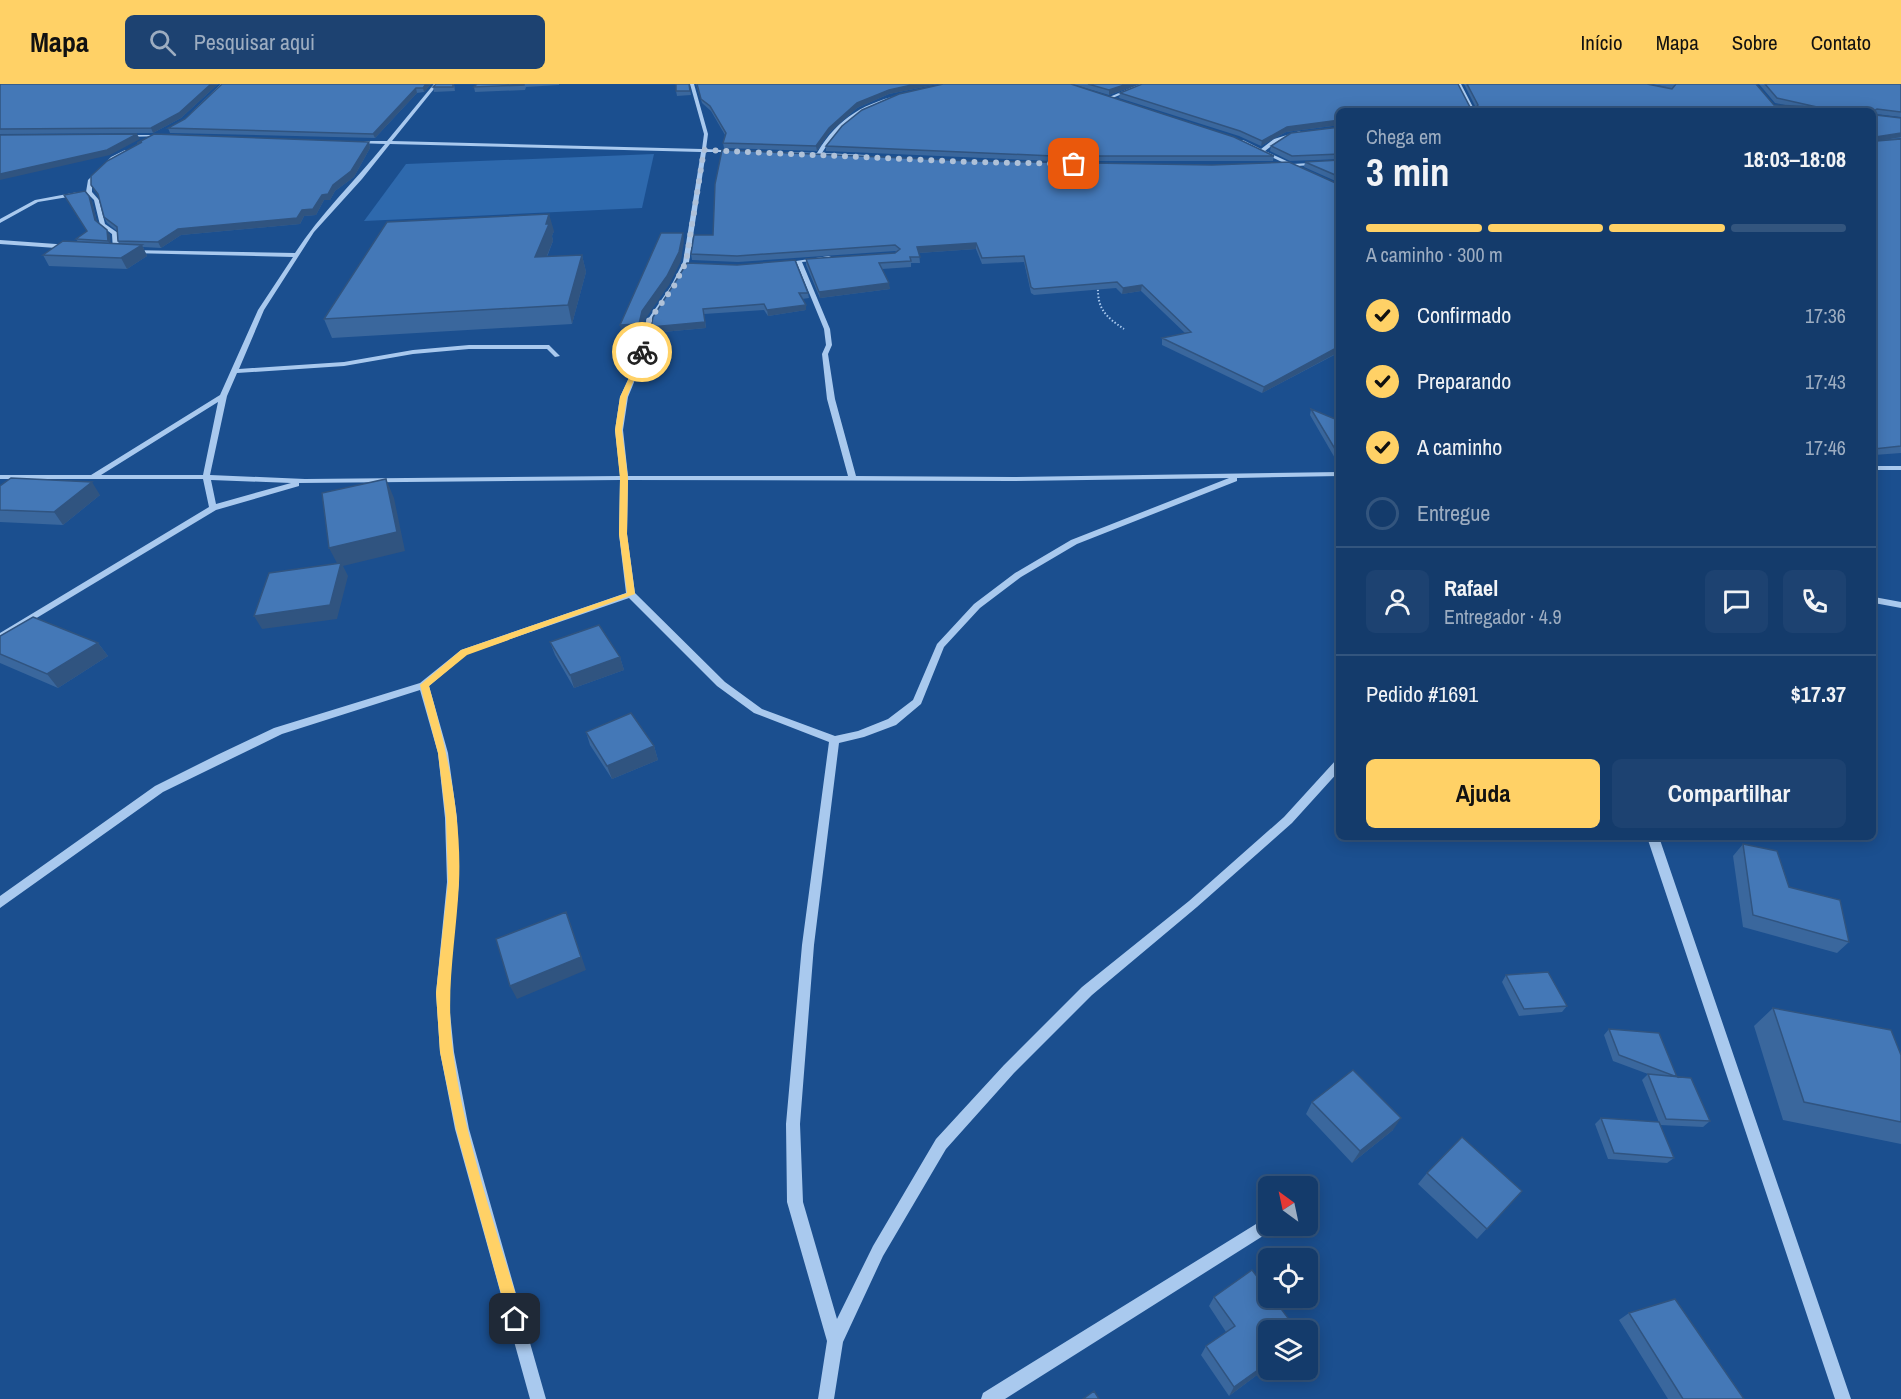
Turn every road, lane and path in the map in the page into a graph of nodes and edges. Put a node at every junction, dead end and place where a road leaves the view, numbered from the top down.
1 (223, 84) edge
2 (436, 84) edge
3 (692, 84) edge
4 (1144, 84) edge
5 (1459, 84) edge
6 (918, 92) edge
7 (1099, 94) edge
8 (1110, 98) junction
9 (1121, 101) edge
10 (1471, 108) edge
11 (184, 121) edge
12 (1302, 132) edge
13 (168, 133) edge
14 (124, 136) edge
15 (157, 136) junction
16 (1236, 139) edge
17 (354, 142) edge
18 (389, 143) junction
19 (140, 144) edge
20 (131, 148) edge
21 (704, 150) junction
22 (1263, 150) junction
23 (738, 152) edge
24 (773, 152) edge
25 (819, 154) junction
26 (878, 157) edge
27 (1336, 162) edge
28 (1281, 166) edge
29 (1292, 166) junction
30 (1301, 170) edge
31 (89, 192) junction
32 (0, 221) edge
33 (0, 242) edge
34 (80, 248) edge
35 (104, 250) edge
36 (116, 251) junction
37 (295, 255) junction
38 (839, 258) edge
39 (685, 264) junction
40 (695, 265) edge
41 (1098, 286) edge
42 (1124, 329) dead end
43 (558, 356) dead end
44 (232, 371) junction
45 (223, 396) junction
46 (1876, 468) edge
47 (1901, 468) edge
48 (1336, 474) edge
49 (94, 476) junction
50 (1240, 476) junction
51 (0, 477) edge
52 (206, 477) junction
53 (624, 478) junction
54 (853, 479) junction
55 (305, 481) junction
56 (213, 508) junction
57 (631, 594) junction
58 (1876, 600) edge
59 (1901, 605) edge
60 (0, 637) edge
61 (424, 685) junction
62 (834, 740) junction
63 (1336, 767) edge
64 (1654, 840) edge
65 (0, 903) edge
66 (1258, 1231) edge
67 (835, 1341) junction
68 (538, 1399) edge
69 (826, 1399) edge
70 (989, 1399) edge
71 (1843, 1399) edge

1 - 11 street
2 - 18 street
3 - 21 street
4 - 8 street
5 - 10 street
6 - 25 street
7 - 8 street
8 - 9 street
12 - 22 street
13 - 15 street
14 - 15 street
15 - 19 street
16 - 22 street
17 - 18 street
18 - 21 street
18 - 37 street
20 - 31 street
21 - 23 street
21 - 39 street
22 - 29 street
24 - 25 street
25 - 26 street
27 - 29 street
28 - 29 street
29 - 30 street
31 - 32 street
31 - 36 street
33 - 34 street
35 - 36 street
36 - 37 street
37 - 44 street
38 - 54 street
39 - 40 street
39 - 53 street
41 - 42 path
43 - 44 street
44 - 45 street
45 - 49 street
45 - 52 street
46 - 47 street
48 - 50 street
49 - 51 street
49 - 52 street
50 - 54 street
50 - 62 street
52 - 55 street
52 - 56 street
53 - 54 street
53 - 55 street
53 - 57 street
55 - 56 street
56 - 60 street
57 - 61 street
57 - 62 street
58 - 59 street
61 - 65 street
61 - 68 street
62 - 67 street
63 - 67 street
64 - 71 street
66 - 70 street
67 - 69 street

